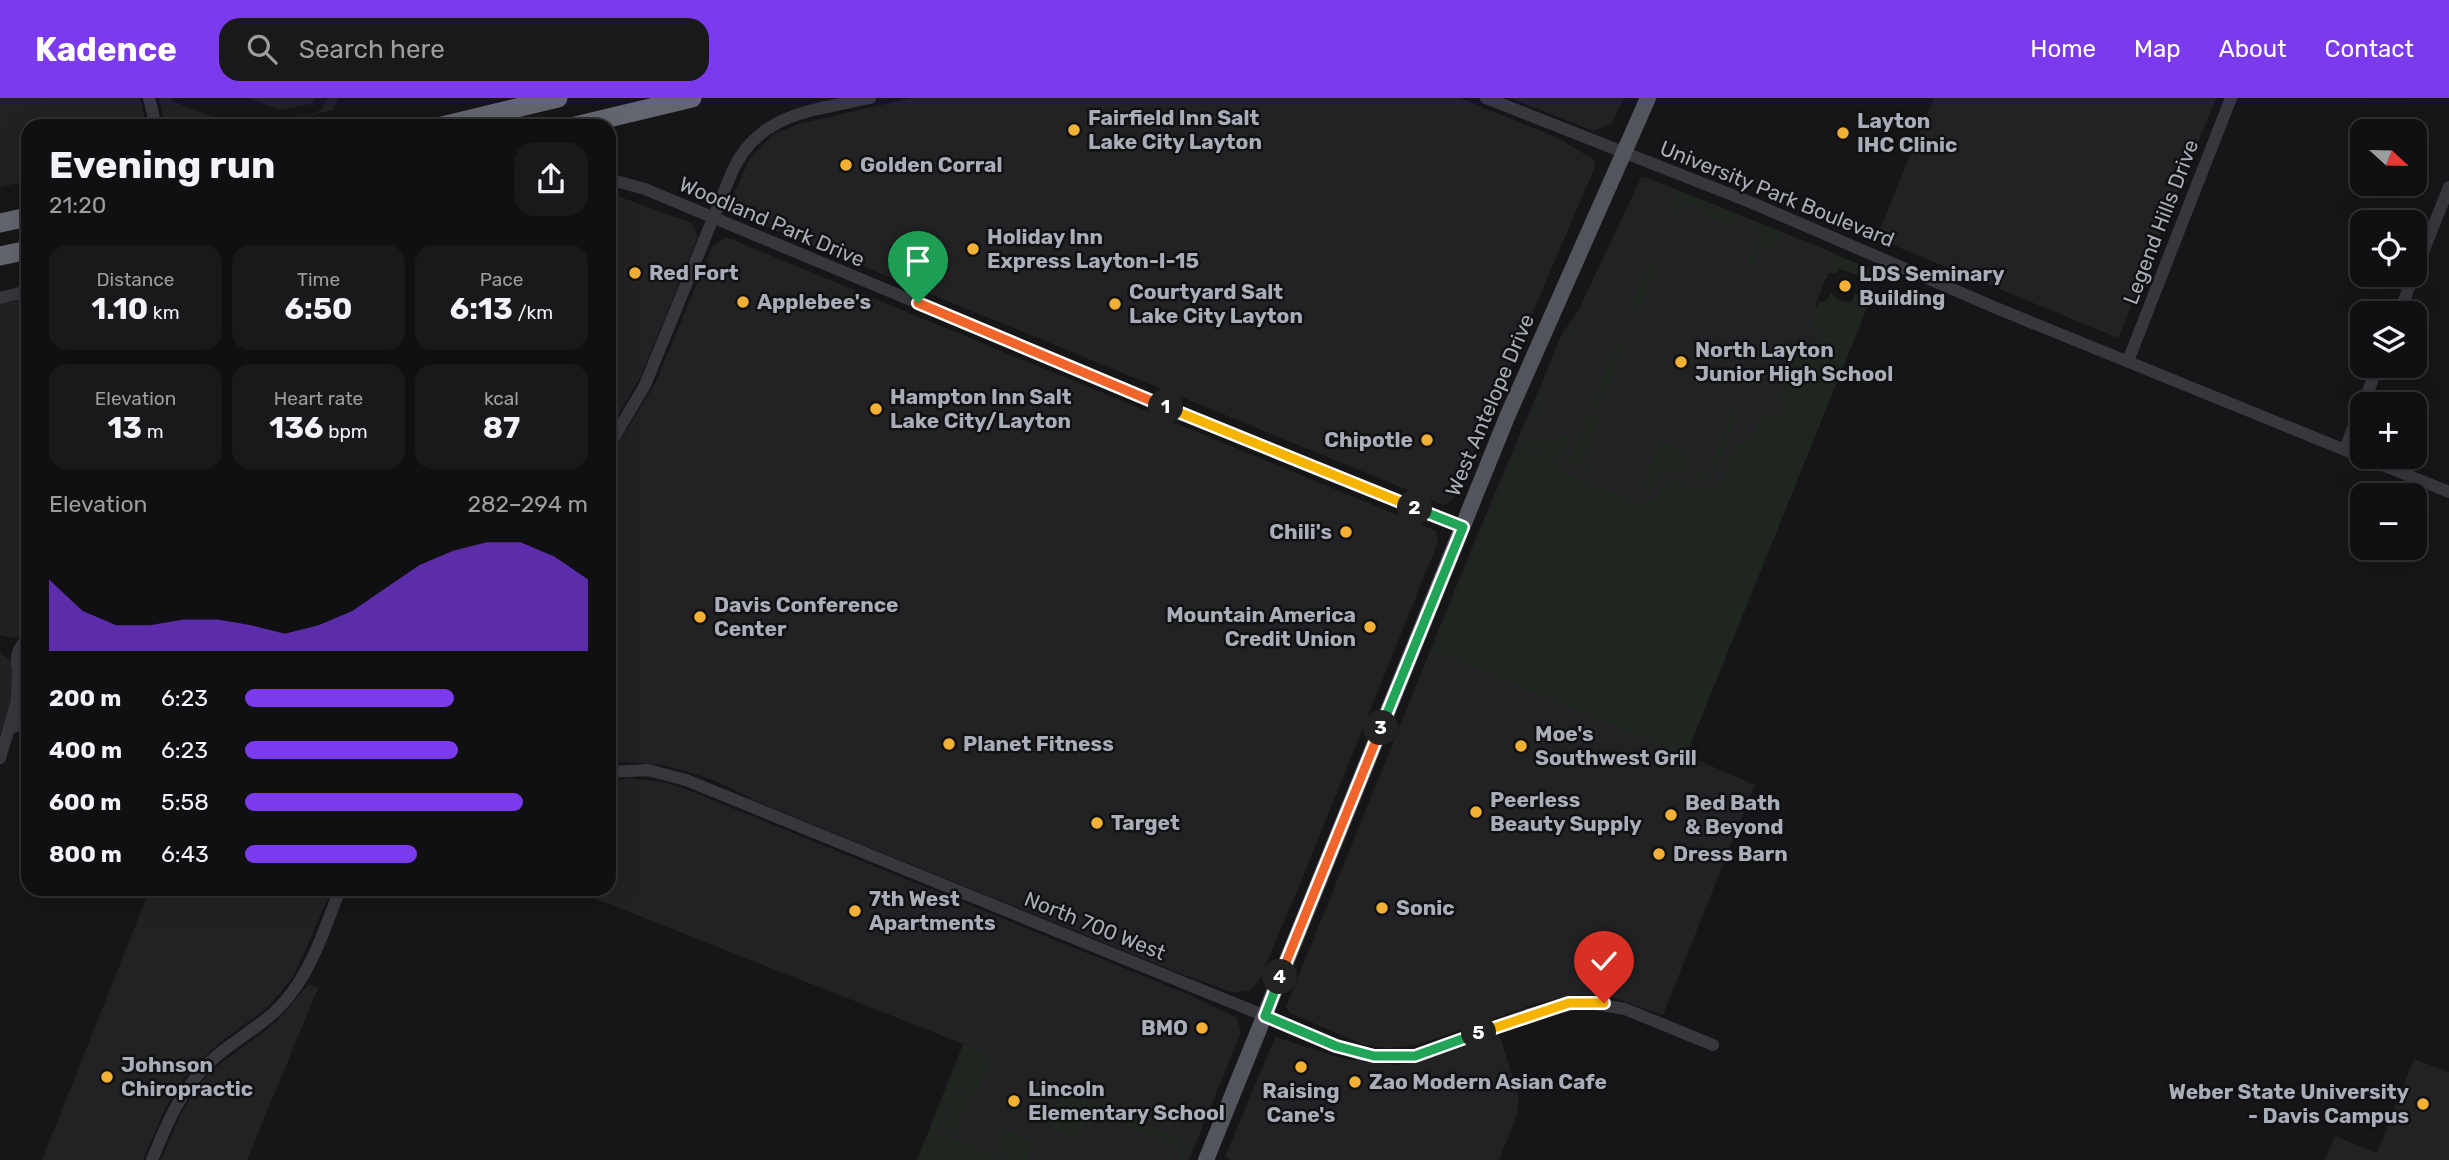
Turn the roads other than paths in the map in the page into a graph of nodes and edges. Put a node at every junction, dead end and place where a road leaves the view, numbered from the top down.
1 (149, 98) edge
2 (558, 98) edge
3 (692, 98) edge
4 (870, 98) edge
5 (1486, 98) edge
6 (1648, 98) edge
7 (2231, 98) edge
8 (154, 119) edge
9 (471, 119) edge
10 (604, 119) edge
11 (1625, 153) junction
12 (616, 181) edge
13 (2449, 187) edge
14 (21, 218) edge
15 (715, 218) junction
16 (0, 223) edge
17 (2427, 243) edge
18 (21, 252) edge
19 (0, 256) edge
20 (21, 293) edge
21 (0, 298) edge
22 (2128, 361) junction
23 (616, 434) edge
24 (2350, 436) edge
25 (2345, 449) junction
26 (2350, 451) edge
27 (2392, 469) edge
28 (2449, 492) edge
29 (1463, 527) junction
30 (21, 647) edge
31 (18, 670) junction
32 (21, 673) edge
33 (21, 713) edge
34 (10, 733) junction
35 (0, 758) edge
36 (616, 772) edge
37 (337, 896) edge
38 (1265, 1016) junction
39 (1713, 1045) dead end
40 (152, 1160) edge
41 (1206, 1160) edge

1 - 8 street
2 - 9 highway
3 - 10 highway
4 - 15 street
5 - 11 street, University Park Boulevard
6 - 11 main road, West Antelope Drive
7 - 22 street, Legend Hills Drive
11 - 22 street, University Park Boulevard
11 - 29 main road, West Antelope Drive
12 - 15 street, Woodland Park Drive
13 - 17 street
14 - 16 highway
15 - 23 street
15 - 29 street, Woodland Park Drive
18 - 19 highway
20 - 21 street
22 - 25 street, University Park Boulevard
24 - 25 street
25 - 26 street, University Park Boulevard
27 - 28 street, University Park Boulevard
29 - 38 main road, West Antelope Drive
30 - 31 street
31 - 32 street
31 - 34 street
33 - 34 street
34 - 35 street
36 - 38 street, North 700 West
37 - 40 street
38 - 39 street, North 700 West
38 - 41 main road, West Antelope Drive

